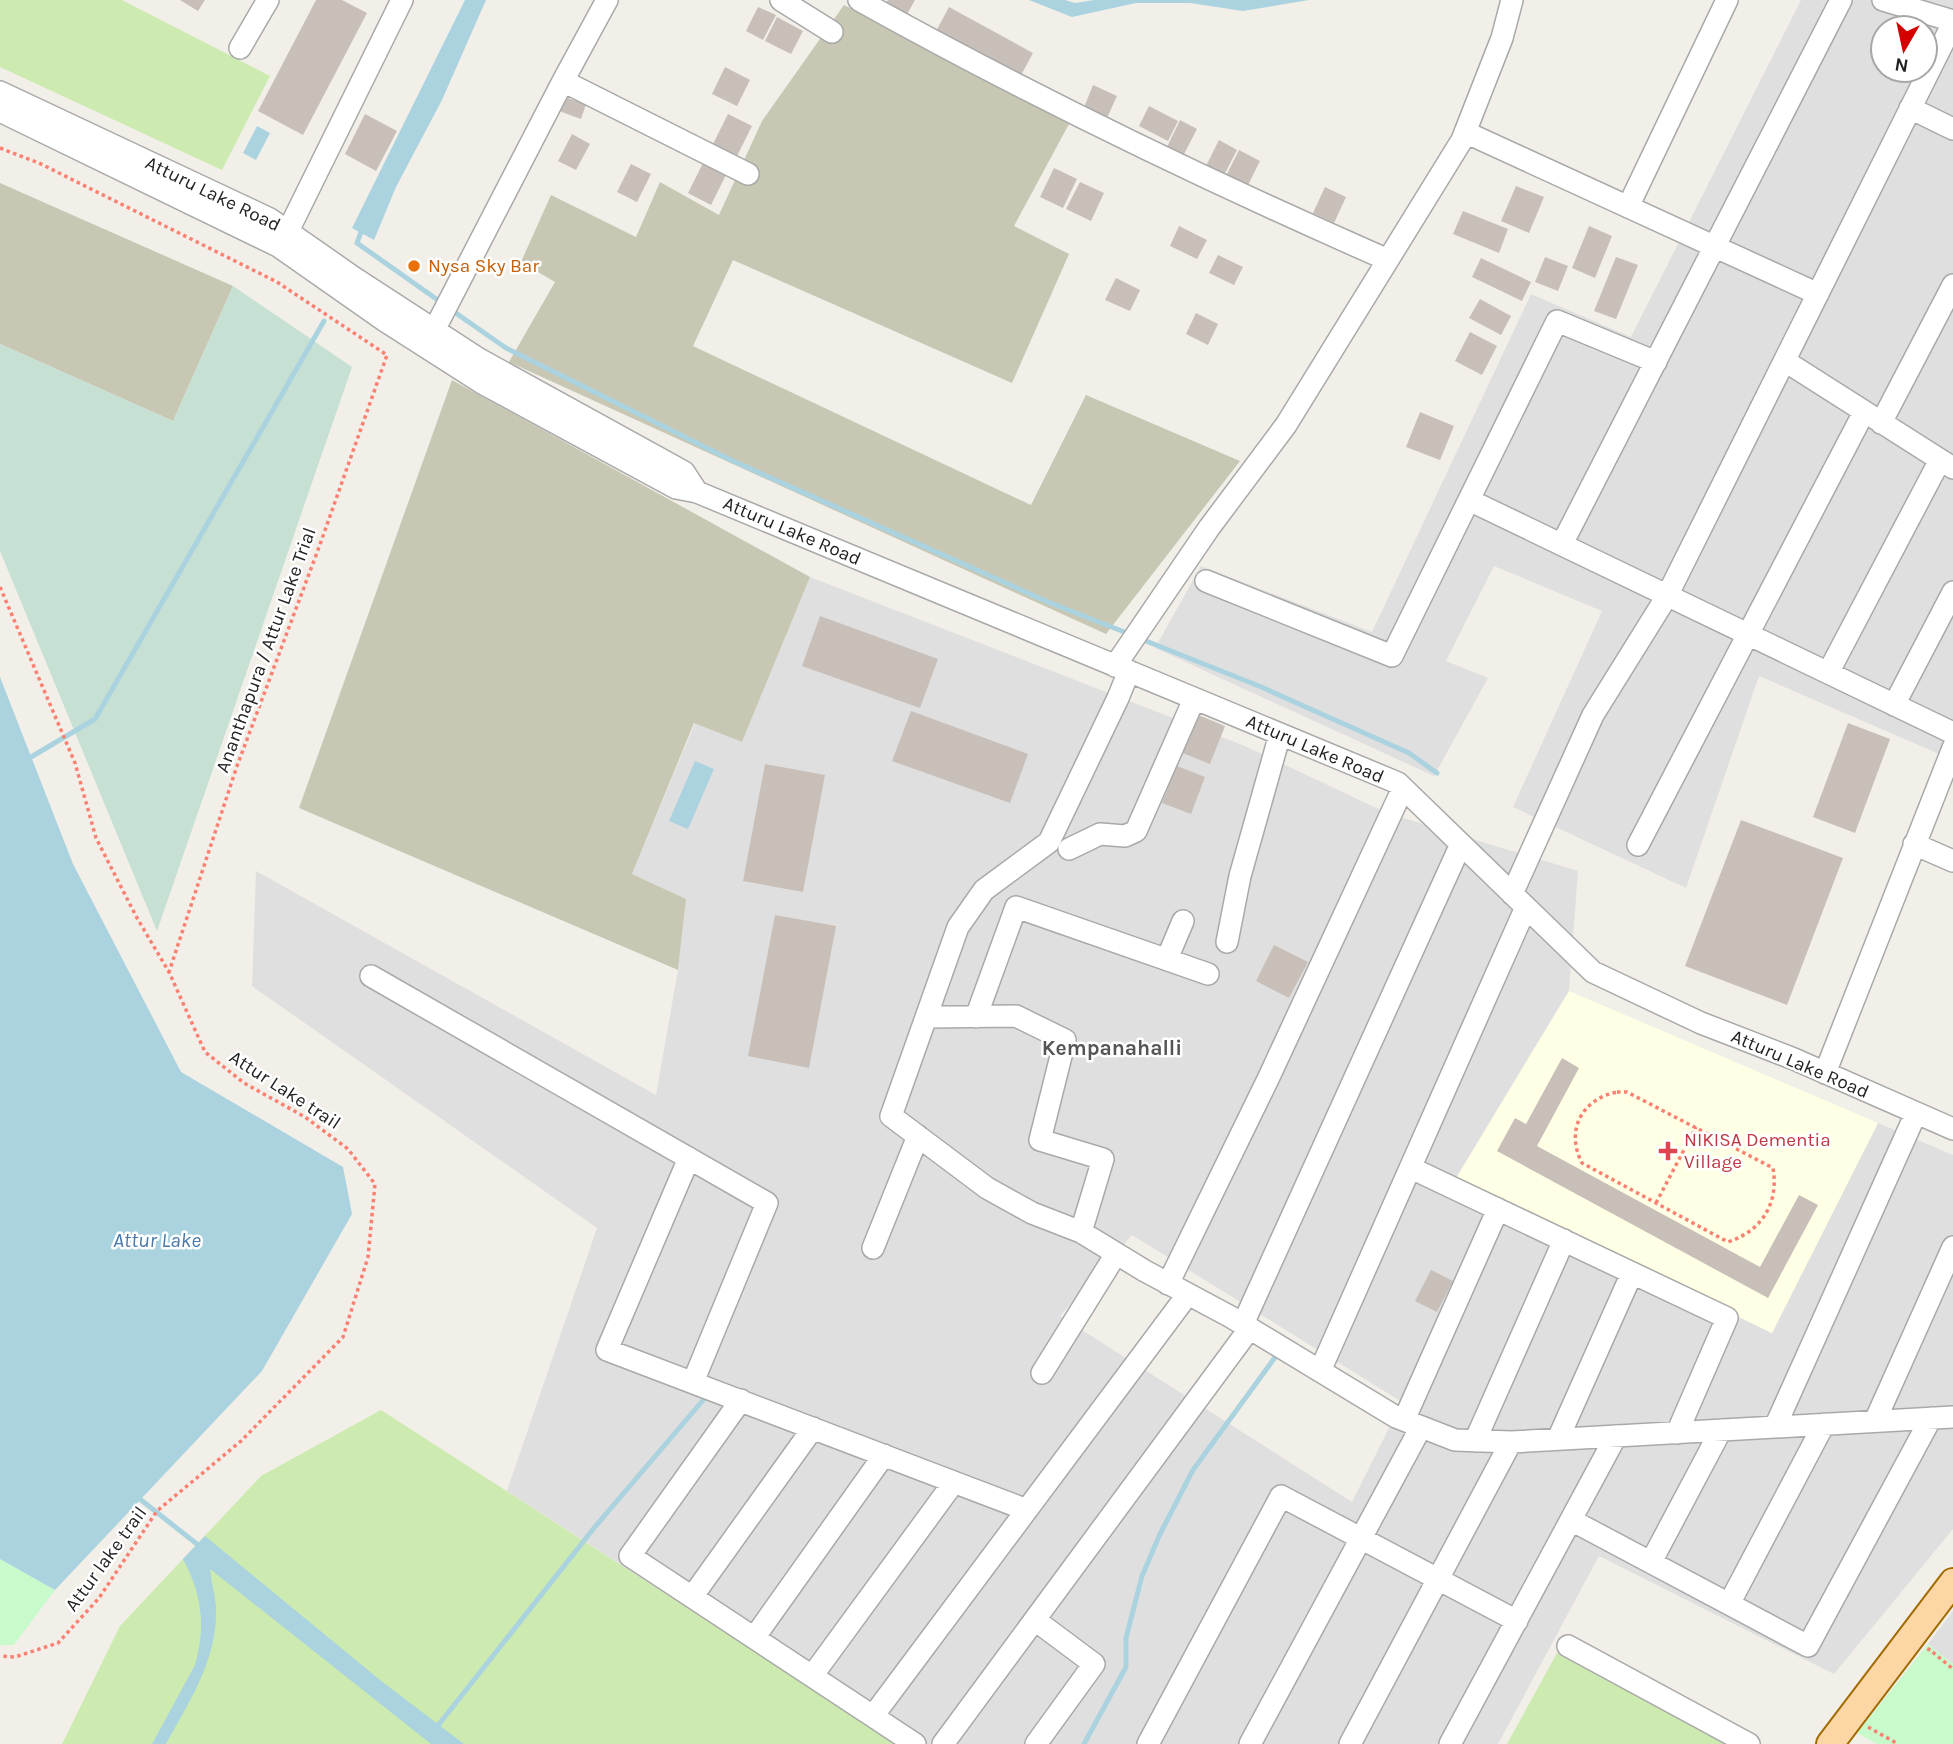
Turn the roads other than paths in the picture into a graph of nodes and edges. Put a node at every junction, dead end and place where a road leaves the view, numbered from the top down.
1 (268, 0) edge
2 (402, 0) edge
3 (607, 0) edge
4 (781, 0) edge
5 (859, 0) edge
6 (1512, 0) edge
7 (1727, 0) edge
8 (1841, 0) edge
9 (1883, 0) edge
10 (1953, 22) edge
11 (832, 32) dead end
12 (240, 48) dead end
13 (563, 81) junction
14 (0, 92) edge
15 (1910, 108) junction
16 (0, 111) edge
17 (1953, 129) edge
18 (1465, 132) junction
19 (748, 174) dead end
20 (1628, 207) junction
21 (288, 231) junction
22 (1715, 247) junction
23 (1388, 260) junction
24 (1953, 285) edge
25 (1818, 294) junction
26 (429, 338) junction
27 (1784, 361) junction
28 (1656, 362) junction
29 (1873, 417) junction
30 (1946, 464) edge
31 (1469, 500) junction
32 (1562, 544) junction
33 (1206, 581) dead end
34 (1953, 592) edge
35 (1667, 596) junction
36 (1747, 634) junction
37 (1122, 668) junction
38 (1828, 673) junction
39 (1894, 705) junction
40 (1191, 706) dead end
41 (1953, 733) edge
42 (1280, 734) junction
43 (1953, 748) edge
44 (1403, 788) junction
45 (1461, 844) junction
46 (1914, 844) junction
47 (1638, 845) dead end
48 (1069, 849) dead end
49 (1953, 862) edge
50 (984, 890) junction
51 (1519, 901) junction
52 (1016, 907) junction
53 (1183, 921) dead end
54 (1227, 942) dead end
55 (1167, 959) junction
56 (1208, 974) dead end
57 (370, 976) dead end
58 (926, 1017) junction
59 (976, 1017) junction
60 (1825, 1073) junction
61 (1916, 1113) junction
62 (1953, 1129) edge
63 (918, 1136) junction
64 (689, 1158) junction
65 (1411, 1168) junction
66 (1498, 1209) junction
67 (1081, 1232) junction
68 (1564, 1240) junction
69 (1953, 1247) edge
70 (873, 1248) dead end
71 (1116, 1254) junction
72 (1632, 1273) junction
73 (1168, 1284) junction
74 (1188, 1294) junction
75 (1247, 1326) junction
76 (1320, 1371) junction
77 (1041, 1373) dead end
78 (693, 1382) junction
79 (741, 1401) junction
80 (1953, 1417) edge
81 (1931, 1418) junction
82 (1875, 1421) junction
83 (1412, 1424) junction
84 (1824, 1424) junction
85 (1775, 1427) junction
86 (813, 1428) junction
87 (1721, 1430) junction
88 (1677, 1433) junction
89 (1616, 1436) junction
90 (1558, 1439) junction
91 (1475, 1441) junction
92 (1511, 1442) junction
93 (884, 1455) junction
94 (954, 1482) junction
95 (1027, 1510) junction
96 (1571, 1520) junction
97 (1360, 1539) junction
98 (1651, 1562) junction
99 (1438, 1579) junction
100 (1953, 1582) edge
101 (692, 1597) junction
102 (1729, 1604) junction
103 (1035, 1620) junction
104 (1517, 1621) junction
105 (754, 1638) junction
106 (1568, 1646) dead end
107 (812, 1676) junction
108 (873, 1716) junction
109 (915, 1744) edge
110 (943, 1744) edge
111 (1036, 1744) edge
112 (1148, 1744) edge
113 (1250, 1744) edge
114 (1350, 1744) edge
115 (1450, 1744) edge
116 (1749, 1744) edge
117 (1830, 1744) edge

1 - 12 street
2 - 21 street
3 - 13 street
4 - 11 street
5 - 23 street
6 - 18 street
7 - 20 street
8 - 22 street
9 - 10 street
10 - 15 street
13 - 19 street
13 - 26 street
14 - 21 street, Atturu Lake Road
15 - 17 street
15 - 25 street
16 - 26 street, Atturu Lake Road
18 - 20 street
18 - 23 street
20 - 22 street
21 - 26 street, Atturu Lake Road
22 - 25 street
22 - 28 street
23 - 37 street
24 - 29 street
25 - 27 street
26 - 37 street, Atturu Lake Road
27 - 29 street
27 - 35 street
28 - 31 street
28 - 32 street
29 - 30 street
29 - 36 street
30 - 38 street
31 - 32 street
31 - 33 street
32 - 35 street
34 - 39 street
35 - 36 street
35 - 51 street
36 - 38 street
36 - 47 street
37 - 42 street, Atturu Lake Road
37 - 50 street
38 - 39 street
39 - 41 street
40 - 48 street
42 - 44 street, Atturu Lake Road
42 - 54 street
43 - 46 street
44 - 45 street, Atturu Lake Road
44 - 73 street
45 - 51 street, Atturu Lake Road
45 - 75 street
46 - 49 street
46 - 60 street
50 - 52 street
50 - 58 street
51 - 60 street, Atturu Lake Road
51 - 65 street
52 - 55 street
52 - 59 street
53 - 55 street
55 - 56 street
57 - 64 street
58 - 59 street
58 - 63 street
59 - 67 street
60 - 61 street, Atturu Lake Road
61 - 62 street, Atturu Lake Road
61 - 85 street
63 - 67 street
63 - 70 street
64 - 78 street
64 - 78 street
65 - 66 street
65 - 76 street
66 - 68 street
66 - 83 street
67 - 71 street
68 - 72 street
68 - 91 street
69 - 82 street
71 - 73 street
71 - 77 street
72 - 88 street
72 - 90 street
73 - 74 street
74 - 75 street
74 - 95 street
75 - 76 street
75 - 103 street
76 - 83 street
78 - 79 street
79 - 86 street
79 - 101 street
80 - 81 street
81 - 82 street
81 - 102 street
82 - 84 street
83 - 91 street
83 - 97 street
84 - 85 street
84 - 102 street
85 - 87 street
86 - 93 street
86 - 101 street
87 - 88 street
87 - 98 street
88 - 89 street
89 - 90 street
89 - 96 street
90 - 92 street
91 - 92 street
92 - 99 street
93 - 94 street
93 - 105 street
94 - 95 street
94 - 107 street
95 - 108 street
96 - 98 street
96 - 104 street
97 - 99 street
97 - 112 street
97 - 113 street
98 - 102 street
99 - 104 street
99 - 114 street
100 - 117 main road
101 - 105 street
103 - 110 street
103 - 111 street
104 - 115 street
105 - 107 street
106 - 116 street
107 - 108 street
108 - 109 street

